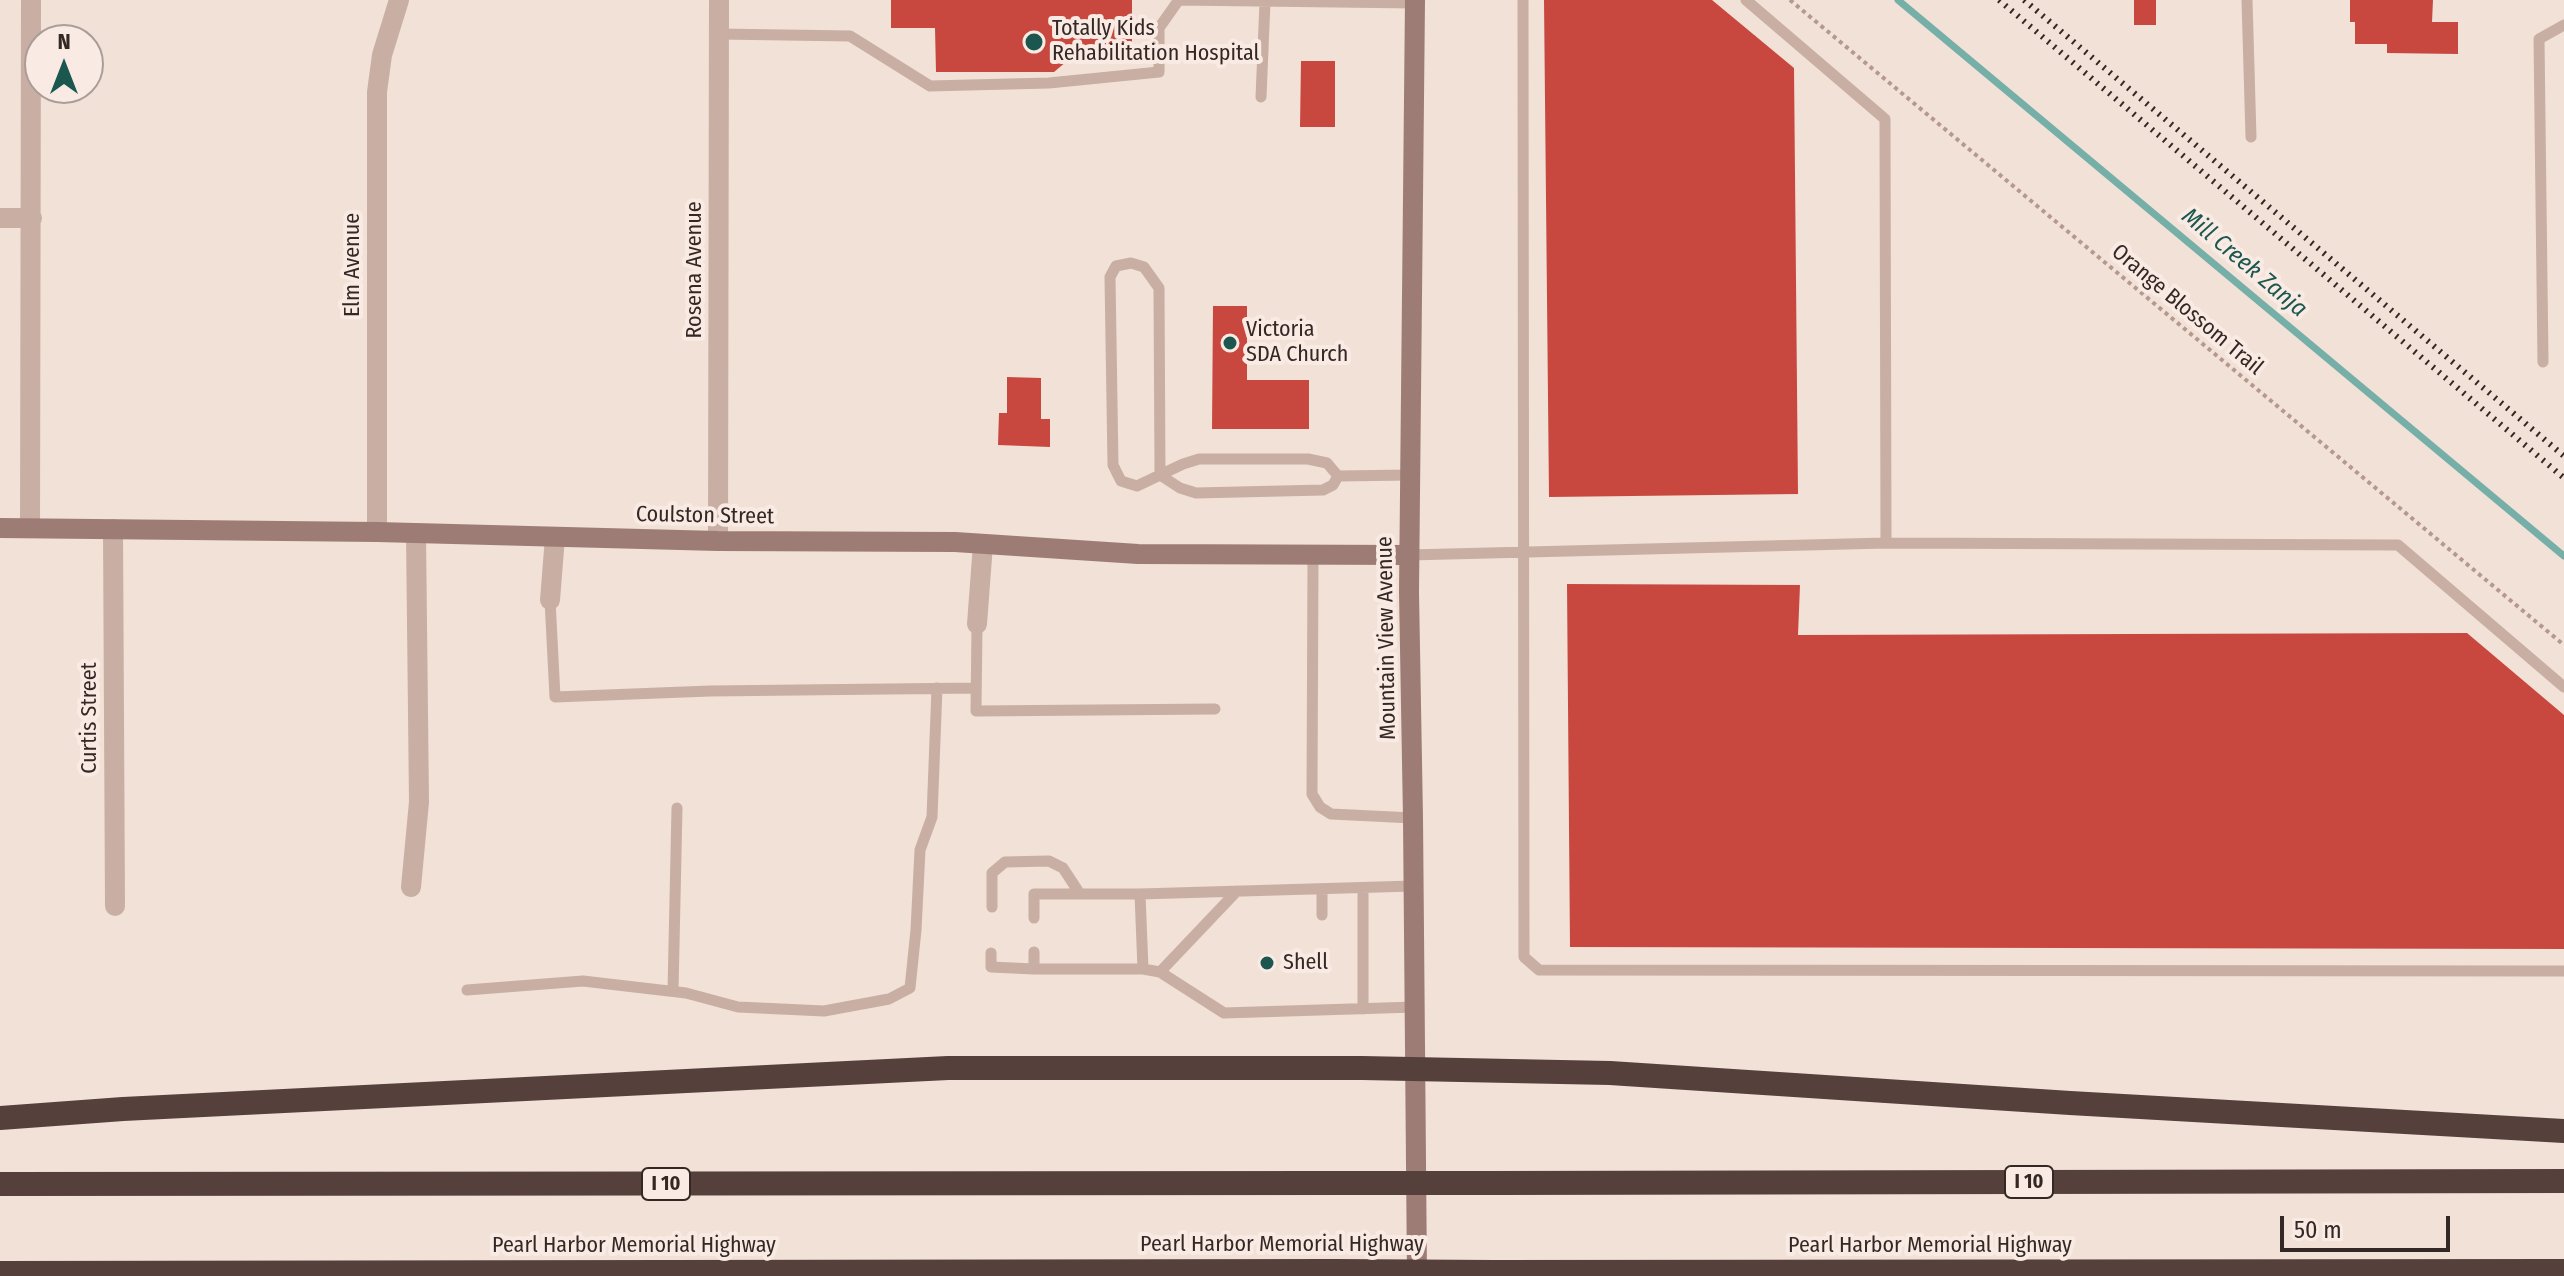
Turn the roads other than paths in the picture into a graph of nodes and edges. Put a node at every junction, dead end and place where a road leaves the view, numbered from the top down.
1 (31, 0) edge
2 (399, 0) edge
3 (719, 0) edge
4 (1523, 0) edge
5 (1746, 0) edge
6 (2247, 0) edge
7 (1178, 1) edge
8 (1265, 2) junction
9 (1415, 2) edge
10 (2564, 25) edge
11 (719, 34) junction
12 (1261, 97) dead end
13 (2251, 137) dead end
14 (0, 218) edge
15 (32, 218) junction
16 (2543, 362) dead end
17 (1160, 475) junction
18 (1410, 475) junction
19 (1338, 476) junction
20 (0, 528) edge
21 (30, 528) junction
22 (113, 529) junction
23 (377, 532) junction
24 (416, 533) junction
25 (555, 537) junction
26 (718, 541) junction
27 (1886, 543) junction
28 (983, 544) junction
29 (1523, 550) junction
30 (1313, 555) junction
31 (1409, 555) junction
32 (550, 600) joint
33 (977, 624) joint
34 (2564, 687) edge
35 (937, 688) junction
36 (976, 688) junction
37 (1215, 709) dead end
38 (677, 808) dead end
39 (1413, 818) junction
40 (1413, 886) junction
41 (411, 887) dead end
42 (1363, 888) junction
43 (1322, 890) junction
44 (1237, 891) junction
45 (1080, 894) junction
46 (1140, 894) junction
47 (115, 906) dead end
48 (992, 907) dead end
49 (1322, 915) dead end
50 (1034, 918) dead end
51 (1034, 952) dead end
52 (991, 953) dead end
53 (1034, 969) junction
54 (1143, 969) junction
55 (2564, 971) edge
56 (1160, 972) junction
57 (467, 990) dead end
58 (673, 991) junction
59 (1322, 997) dead end
60 (1415, 1007) junction
61 (1363, 1009) junction
62 (1322, 1010) junction
63 (1416, 1069) junction
64 (0, 1118) edge
65 (2564, 1131) edge
66 (2564, 1181) edge
67 (0, 1184) edge
68 (2564, 1271) edge
69 (0, 1273) edge
70 (1417, 1276) edge

1 - 15 street
2 - 23 street, Elm Avenue
3 - 11 street, Rosena Avenue
4 - 29 lane
5 - 27 lane
6 - 13 lane
7 - 8 lane
7 - 11 lane
8 - 9 lane
8 - 12 lane
9 - 18 street, Mountain View Avenue
10 - 16 lane
11 - 26 street, Rosena Avenue
14 - 15 street
15 - 21 street
17 - 17 lane
17 - 19 lane
17 - 19 lane
18 - 19 lane
18 - 31 street, Mountain View Avenue
20 - 21 street, Coulston Street
21 - 22 street, Coulston Street
22 - 23 street, Coulston Street
22 - 47 street, Curtis Street
23 - 24 street, Coulston Street
24 - 25 street, Coulston Street
24 - 41 street
25 - 26 street, Coulston Street
25 - 32 street
26 - 28 street, Coulston Street
27 - 29 lane
27 - 34 lane
28 - 30 street, Coulston Street
28 - 33 street
29 - 31 lane
29 - 55 lane
30 - 31 street, Coulston Street
30 - 39 lane
31 - 39 street, Mountain View Avenue
32 - 35 lane
33 - 36 lane
35 - 36 lane
35 - 58 lane
36 - 37 lane
38 - 58 lane
39 - 40 street, Mountain View Avenue
40 - 42 lane
40 - 60 street, Mountain View Avenue
42 - 43 lane
42 - 61 lane
43 - 44 lane
43 - 49 lane
44 - 46 lane
44 - 56 lane
45 - 46 lane
45 - 48 lane
45 - 50 lane
46 - 54 lane
51 - 53 lane
52 - 53 lane
53 - 54 lane
54 - 56 lane
56 - 62 lane
57 - 58 lane
59 - 62 lane
60 - 61 lane
60 - 63 street, Mountain View Avenue
61 - 62 lane
63 - 64 highway
63 - 65 highway
63 - 70 street, Mountain View Avenue
66 - 67 highway, I 10, bridge
68 - 69 highway, Pearl Harbor Memorial Highway, bridge

